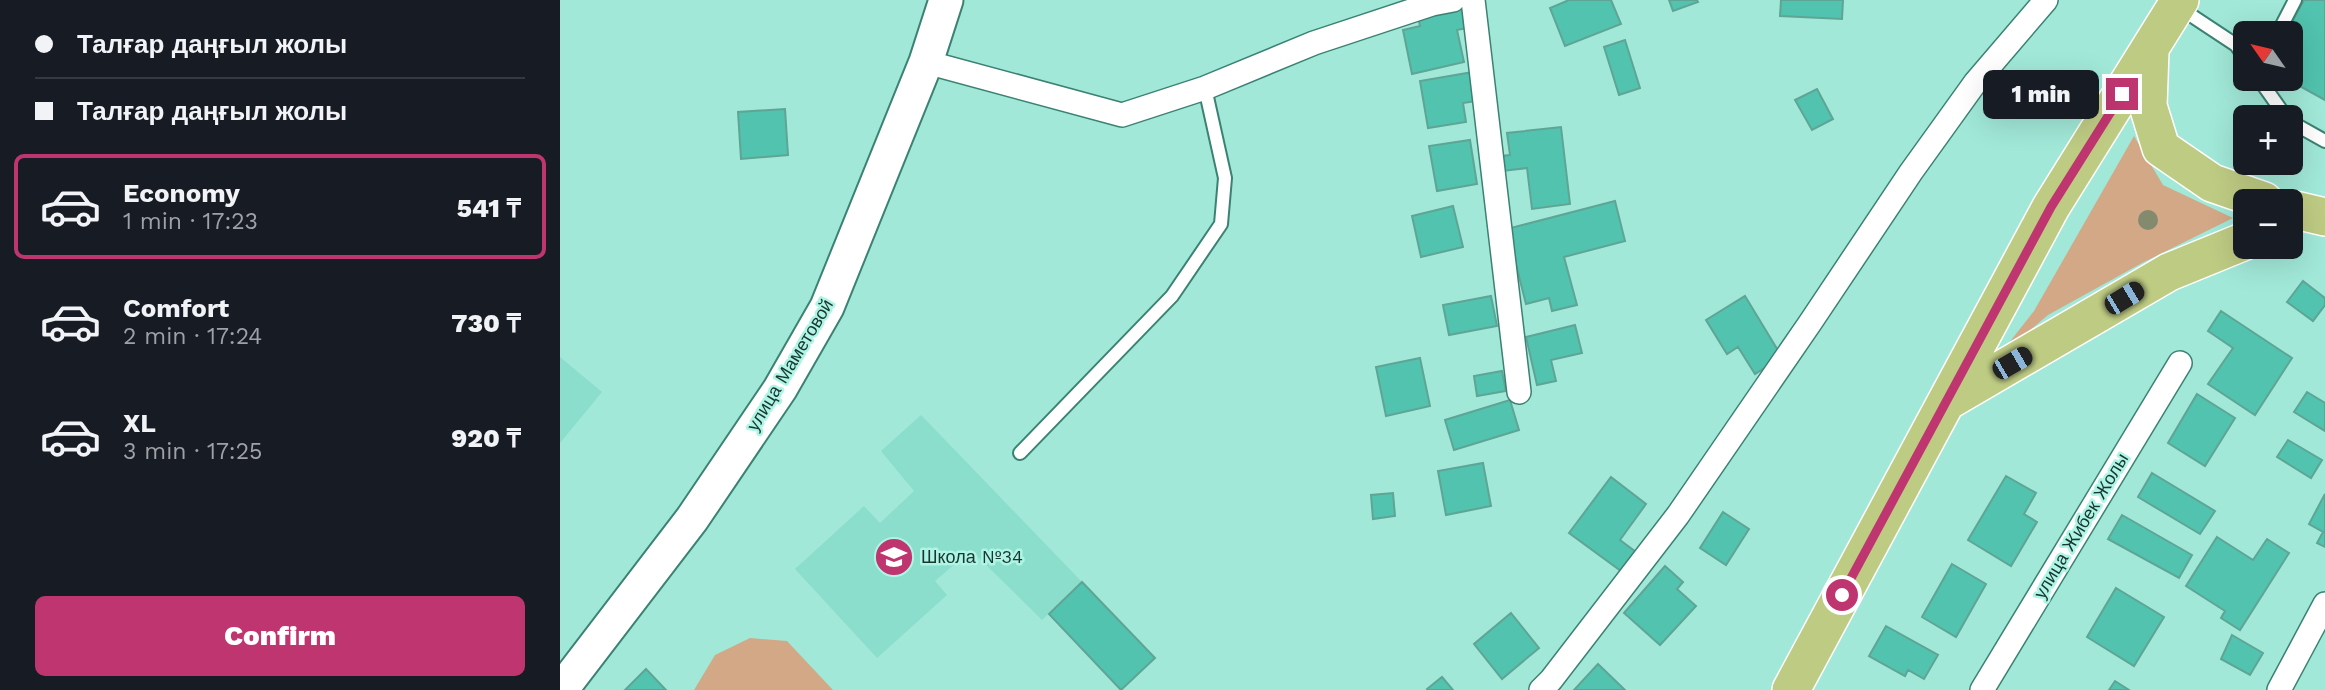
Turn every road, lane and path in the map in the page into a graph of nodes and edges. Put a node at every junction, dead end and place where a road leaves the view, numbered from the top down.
1 (946, 0) edge
2 (1452, 0) edge
3 (1473, 0) edge
4 (2046, 0) edge
5 (2295, 0) edge
6 (2179, 3) edge
7 (2284, 21) edge
8 (2233, 43) edge
9 (2150, 49) junction
10 (926, 62) junction
11 (1205, 88) junction
12 (2303, 130) edge
13 (2325, 141) edge
14 (2233, 190) edge
15 (2303, 212) edge
16 (2325, 217) edge
17 (2325, 226) edge
18 (2303, 230) edge
19 (2233, 247) edge
20 (2180, 363) dead end
21 (1519, 392) dead end
22 (1945, 403) junction
23 (1020, 453) dead end
24 (2325, 604) edge
25 (561, 690) edge
26 (1541, 690) edge
27 (1791, 690) edge
28 (1982, 690) edge
29 (2279, 690) edge

1 - 10 street, улица Маметовой
2 - 11 street
3 - 21 street
4 - 26 street
5 - 7 lane
6 - 8 lane
6 - 9 main road
9 - 14 main road
9 - 22 main road
10 - 11 street
10 - 25 street, улица Маметовой
11 - 23 lane
12 - 13 lane
15 - 16 main road
17 - 18 main road
19 - 22 main road
20 - 28 street, улица Жибек Жолы
22 - 27 main road
24 - 29 street

